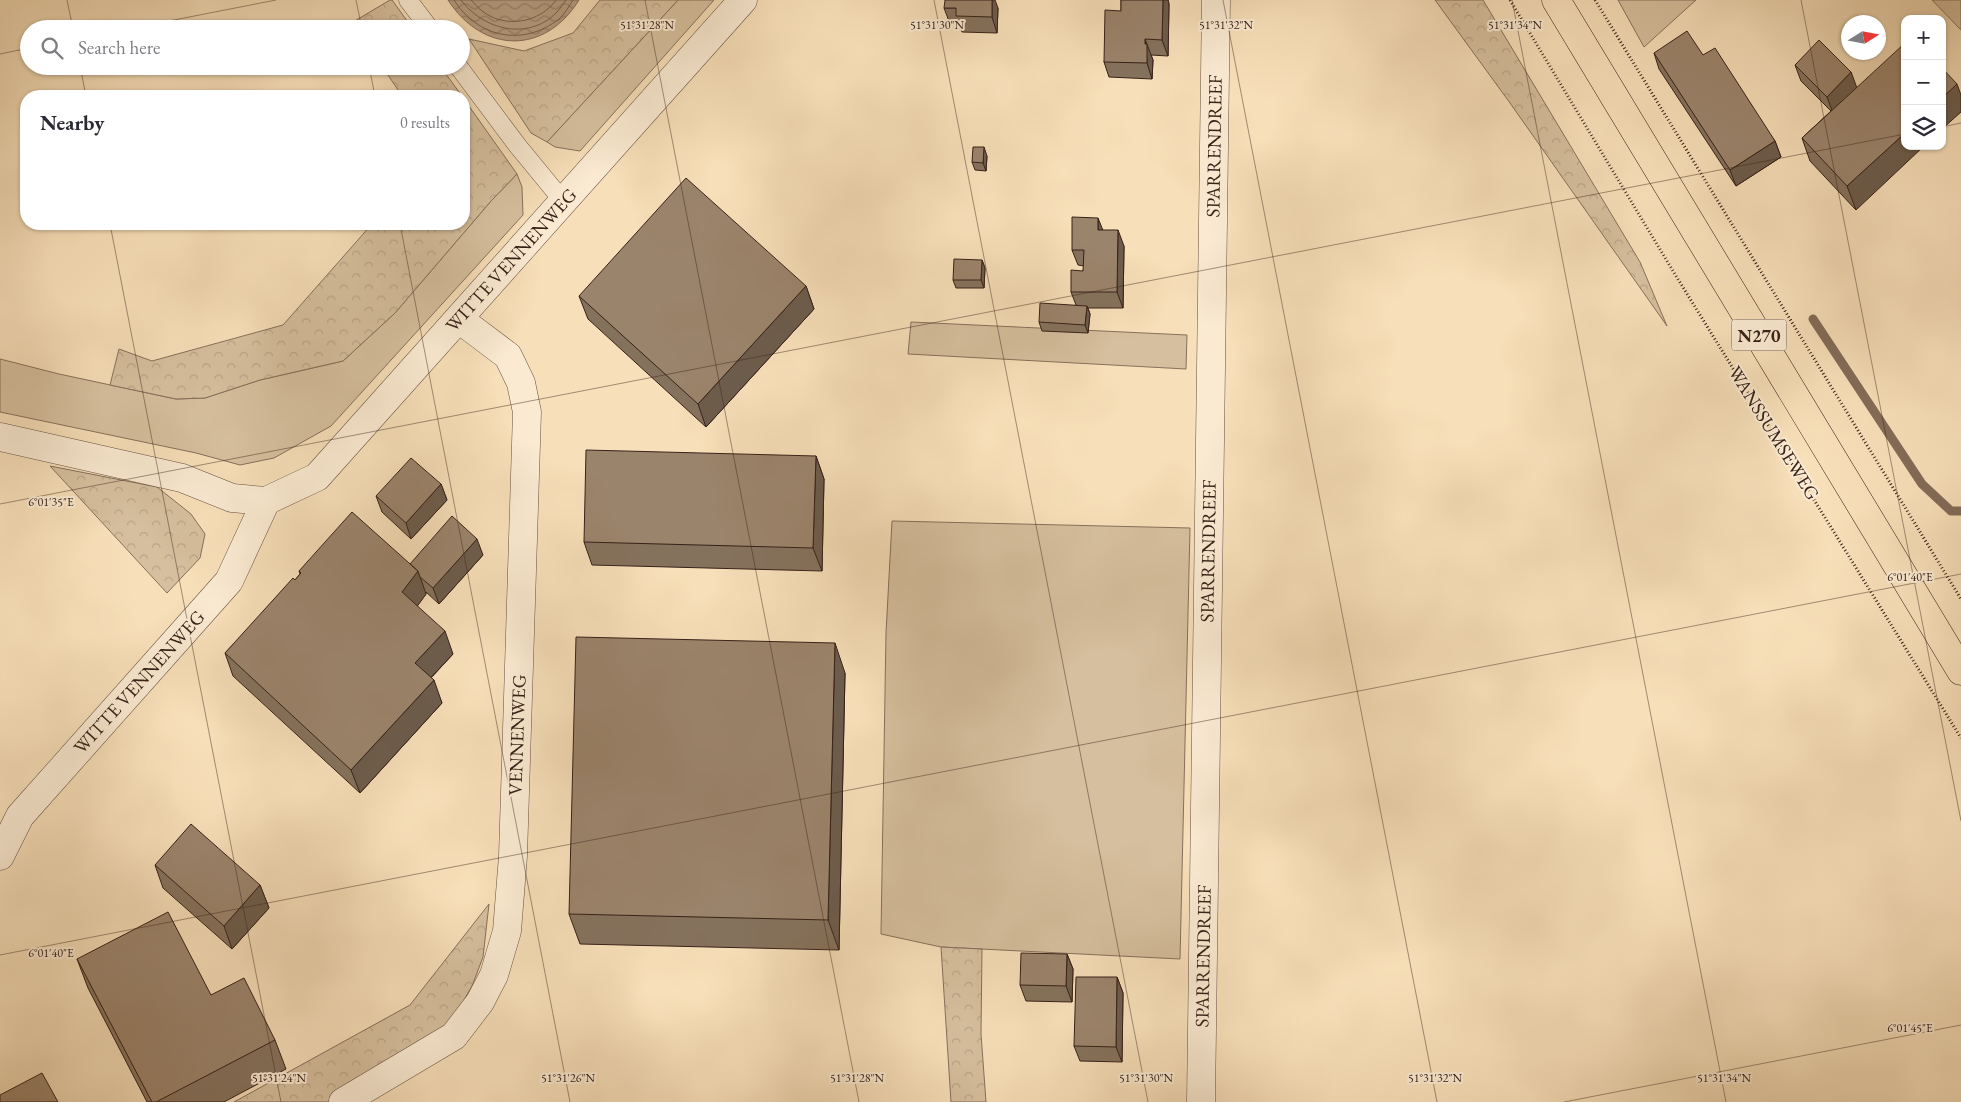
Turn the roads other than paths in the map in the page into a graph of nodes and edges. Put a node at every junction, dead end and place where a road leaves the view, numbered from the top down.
1 (408, 0) edge
2 (743, 0) edge
3 (1216, 0) edge
4 (1556, 0) edge
5 (423, 20) edge
6 (465, 75) edge
7 (563, 201) junction
8 (459, 318) junction
9 (0, 437) edge
10 (266, 500) junction
11 (1961, 671) edge
12 (0, 856) edge
13 (343, 1102) edge
14 (1201, 1102) edge

1 - 5 lane
2 - 7 street, WITTE VENNENWEG
3 - 14 street, SPARRENDREEF
4 - 11 main road, WANSSUMSEWEG / N270
6 - 7 lane
7 - 8 street, WITTE VENNENWEG
8 - 10 street, WITTE VENNENWEG
8 - 13 street, VENNENWEG
9 - 10 street, WITTE VENNENWEG
10 - 12 street, WITTE VENNENWEG

